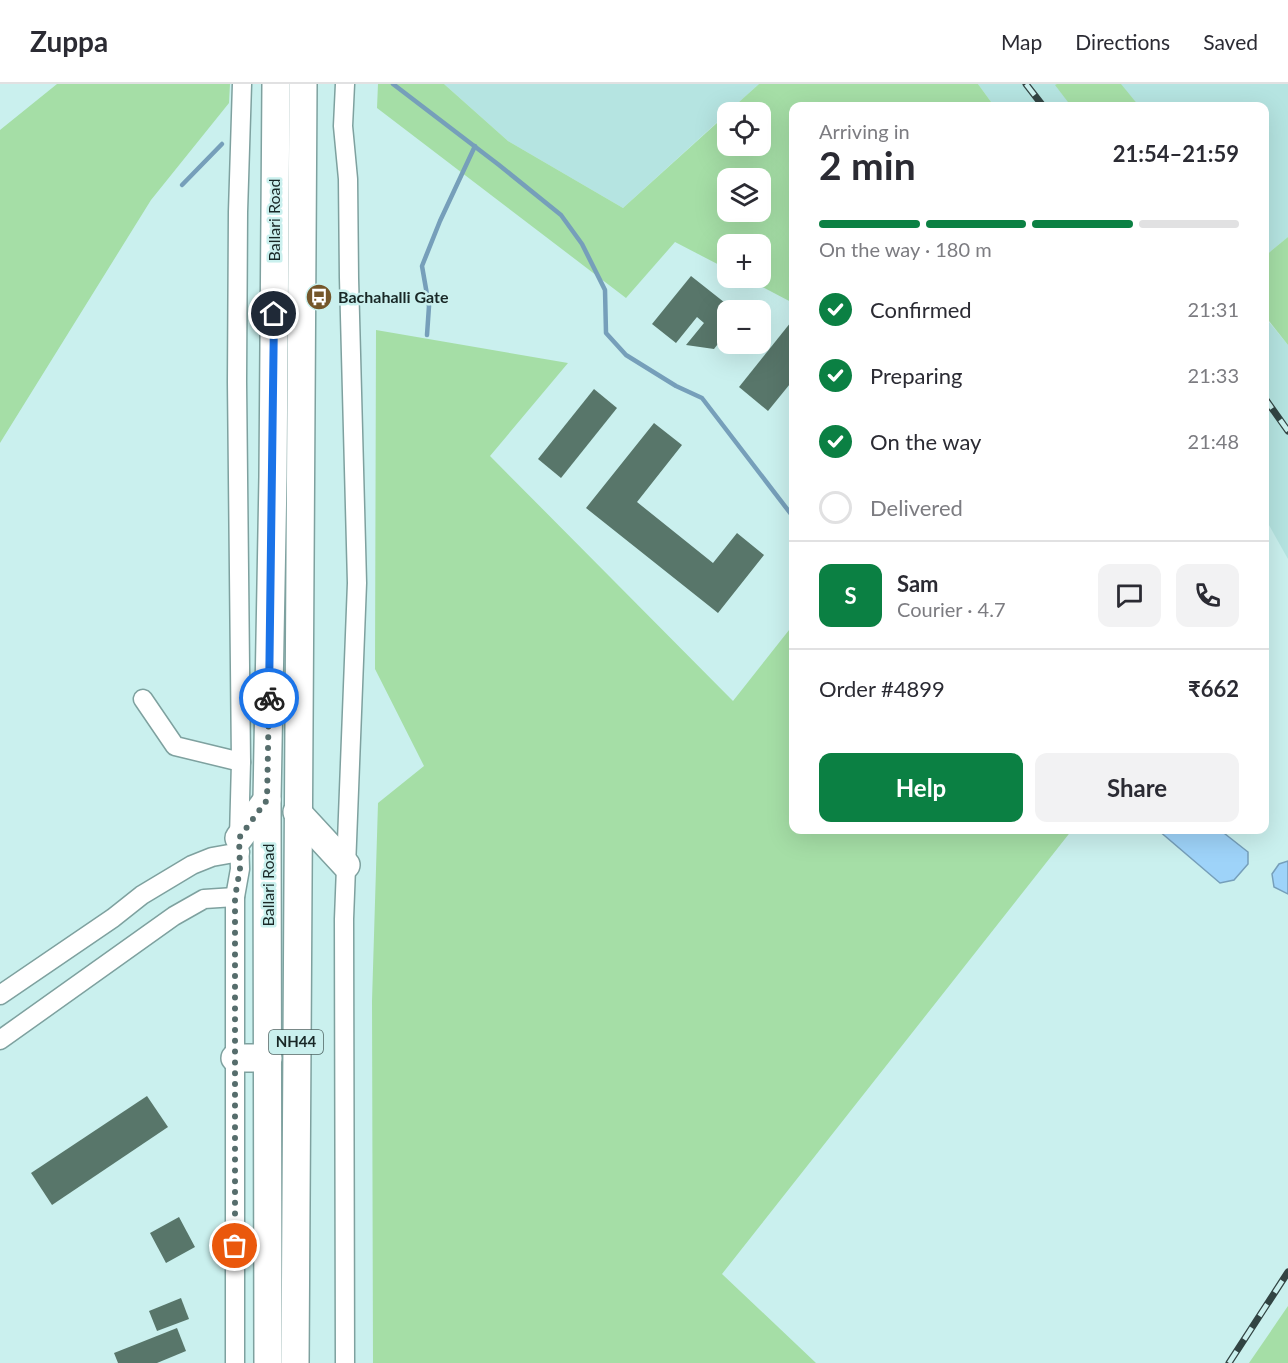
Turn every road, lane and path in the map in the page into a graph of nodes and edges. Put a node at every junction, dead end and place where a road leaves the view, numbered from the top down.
1 (242, 84) edge
2 (345, 84) edge
3 (303, 87) edge
4 (276, 93) edge
5 (143, 699) dead end
6 (241, 762) junction
7 (267, 800) junction
8 (297, 812) junction
9 (240, 845) junction
10 (346, 865) junction
11 (235, 897) junction
12 (0, 995) edge
13 (0, 1040) edge
14 (235, 1058) junction
15 (268, 1058) junction
16 (235, 1363) edge
17 (268, 1363) edge
18 (295, 1363) edge
19 (345, 1363) edge

1 - 6 street
2 - 10 street
3 - 8 highway, Ballari Road / NH44
4 - 7 highway, Ballari Road / NH44
5 - 6 street
6 - 9 street
7 - 9 highway
7 - 15 highway, Ballari Road / NH44
8 - 10 highway
8 - 18 highway, Ballari Road / NH44
9 - 11 street
9 - 12 street
10 - 19 street
11 - 13 street
11 - 14 street
14 - 15 highway
14 - 16 street
15 - 17 highway, Ballari Road / NH44

